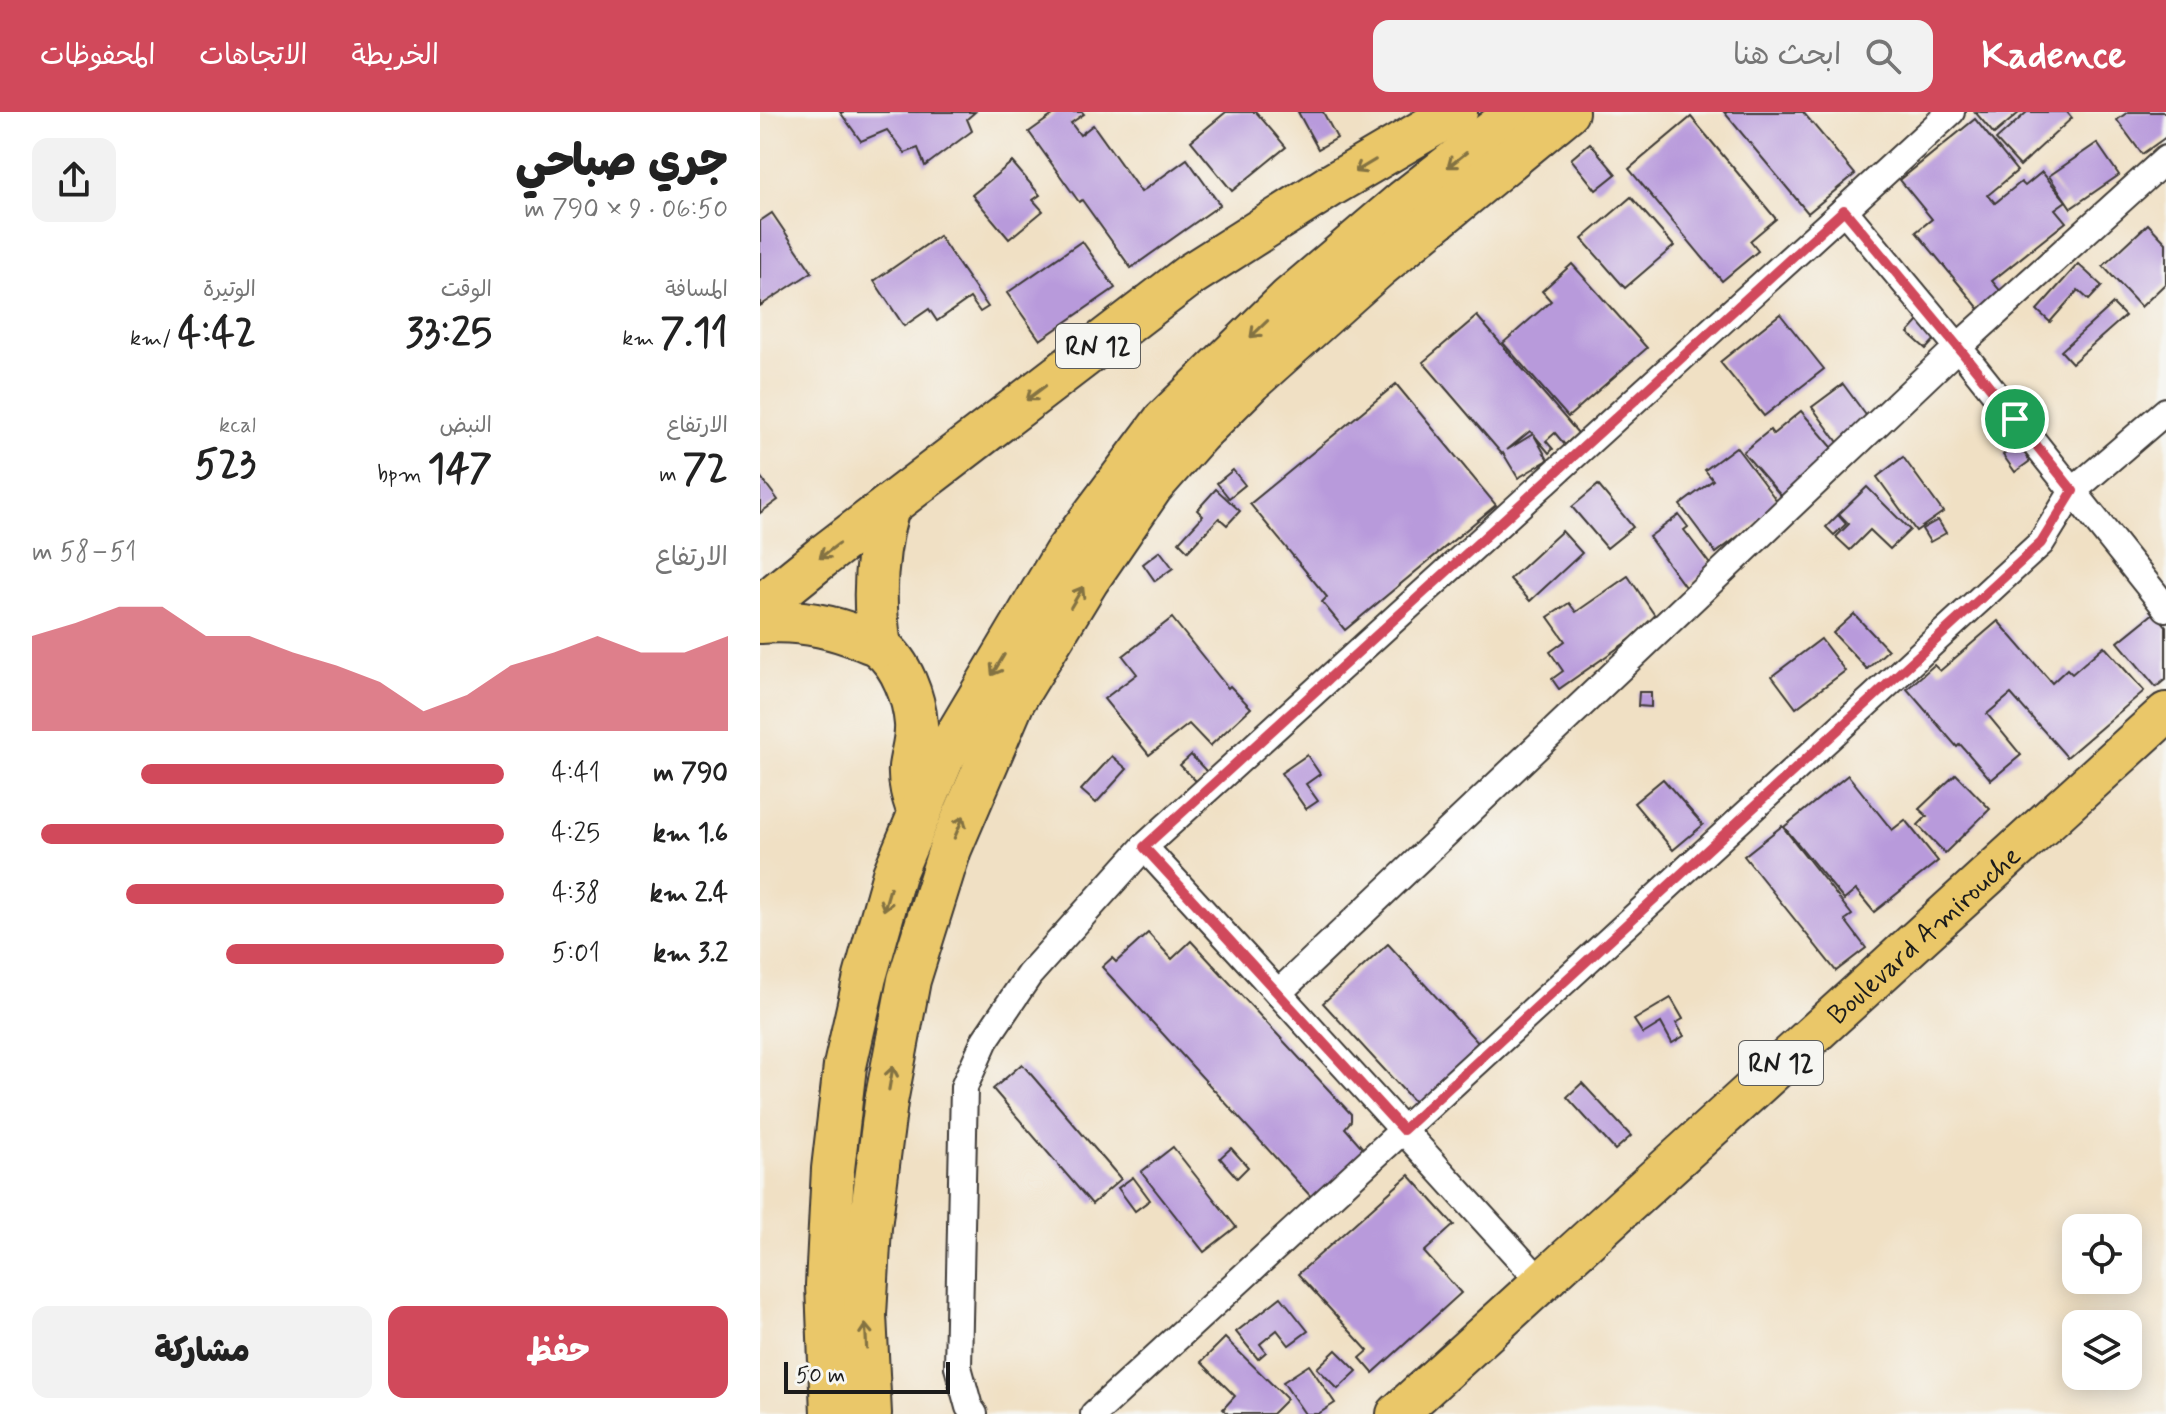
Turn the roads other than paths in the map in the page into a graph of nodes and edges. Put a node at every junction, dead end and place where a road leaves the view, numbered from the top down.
1 (1456, 112) edge
2 (1518, 112) edge
3 (1567, 112) edge
4 (1951, 112) edge
5 (2166, 159) edge
6 (1844, 210) junction
7 (1958, 347) junction
8 (2166, 411) edge
9 (2073, 491) junction
10 (888, 507) junction
11 (760, 607) edge
12 (2166, 608) edge
13 (760, 622) edge
14 (880, 646) junction
15 (2166, 713) edge
16 (919, 813) junction
17 (1144, 847) junction
18 (1278, 993) junction
19 (1403, 1130) junction
20 (1541, 1282) junction
21 (832, 1414) edge
22 (870, 1414) edge
23 (974, 1414) edge
24 (1094, 1414) edge
25 (1397, 1414) edge

1 -> 10 highway, RN 12
2 -> 16 highway
22 -> 3 highway
4 - 6 street
5 - 7 street
6 - 7 street
6 - 17 street
7 - 9 street
7 - 18 street
8 - 9 street
9 - 12 street
9 - 19 street
10 -> 11 highway, RN 12
10 - 14 highway
13 - 14 highway
14 - 16 highway
15 - 20 main road, Boulevard Amirouche / RN 12
16 -> 21 highway
17 - 18 street
17 - 23 street
18 - 19 street
19 - 20 street
19 - 24 street
20 - 25 main road, Boulevard Amirouche / RN 12

